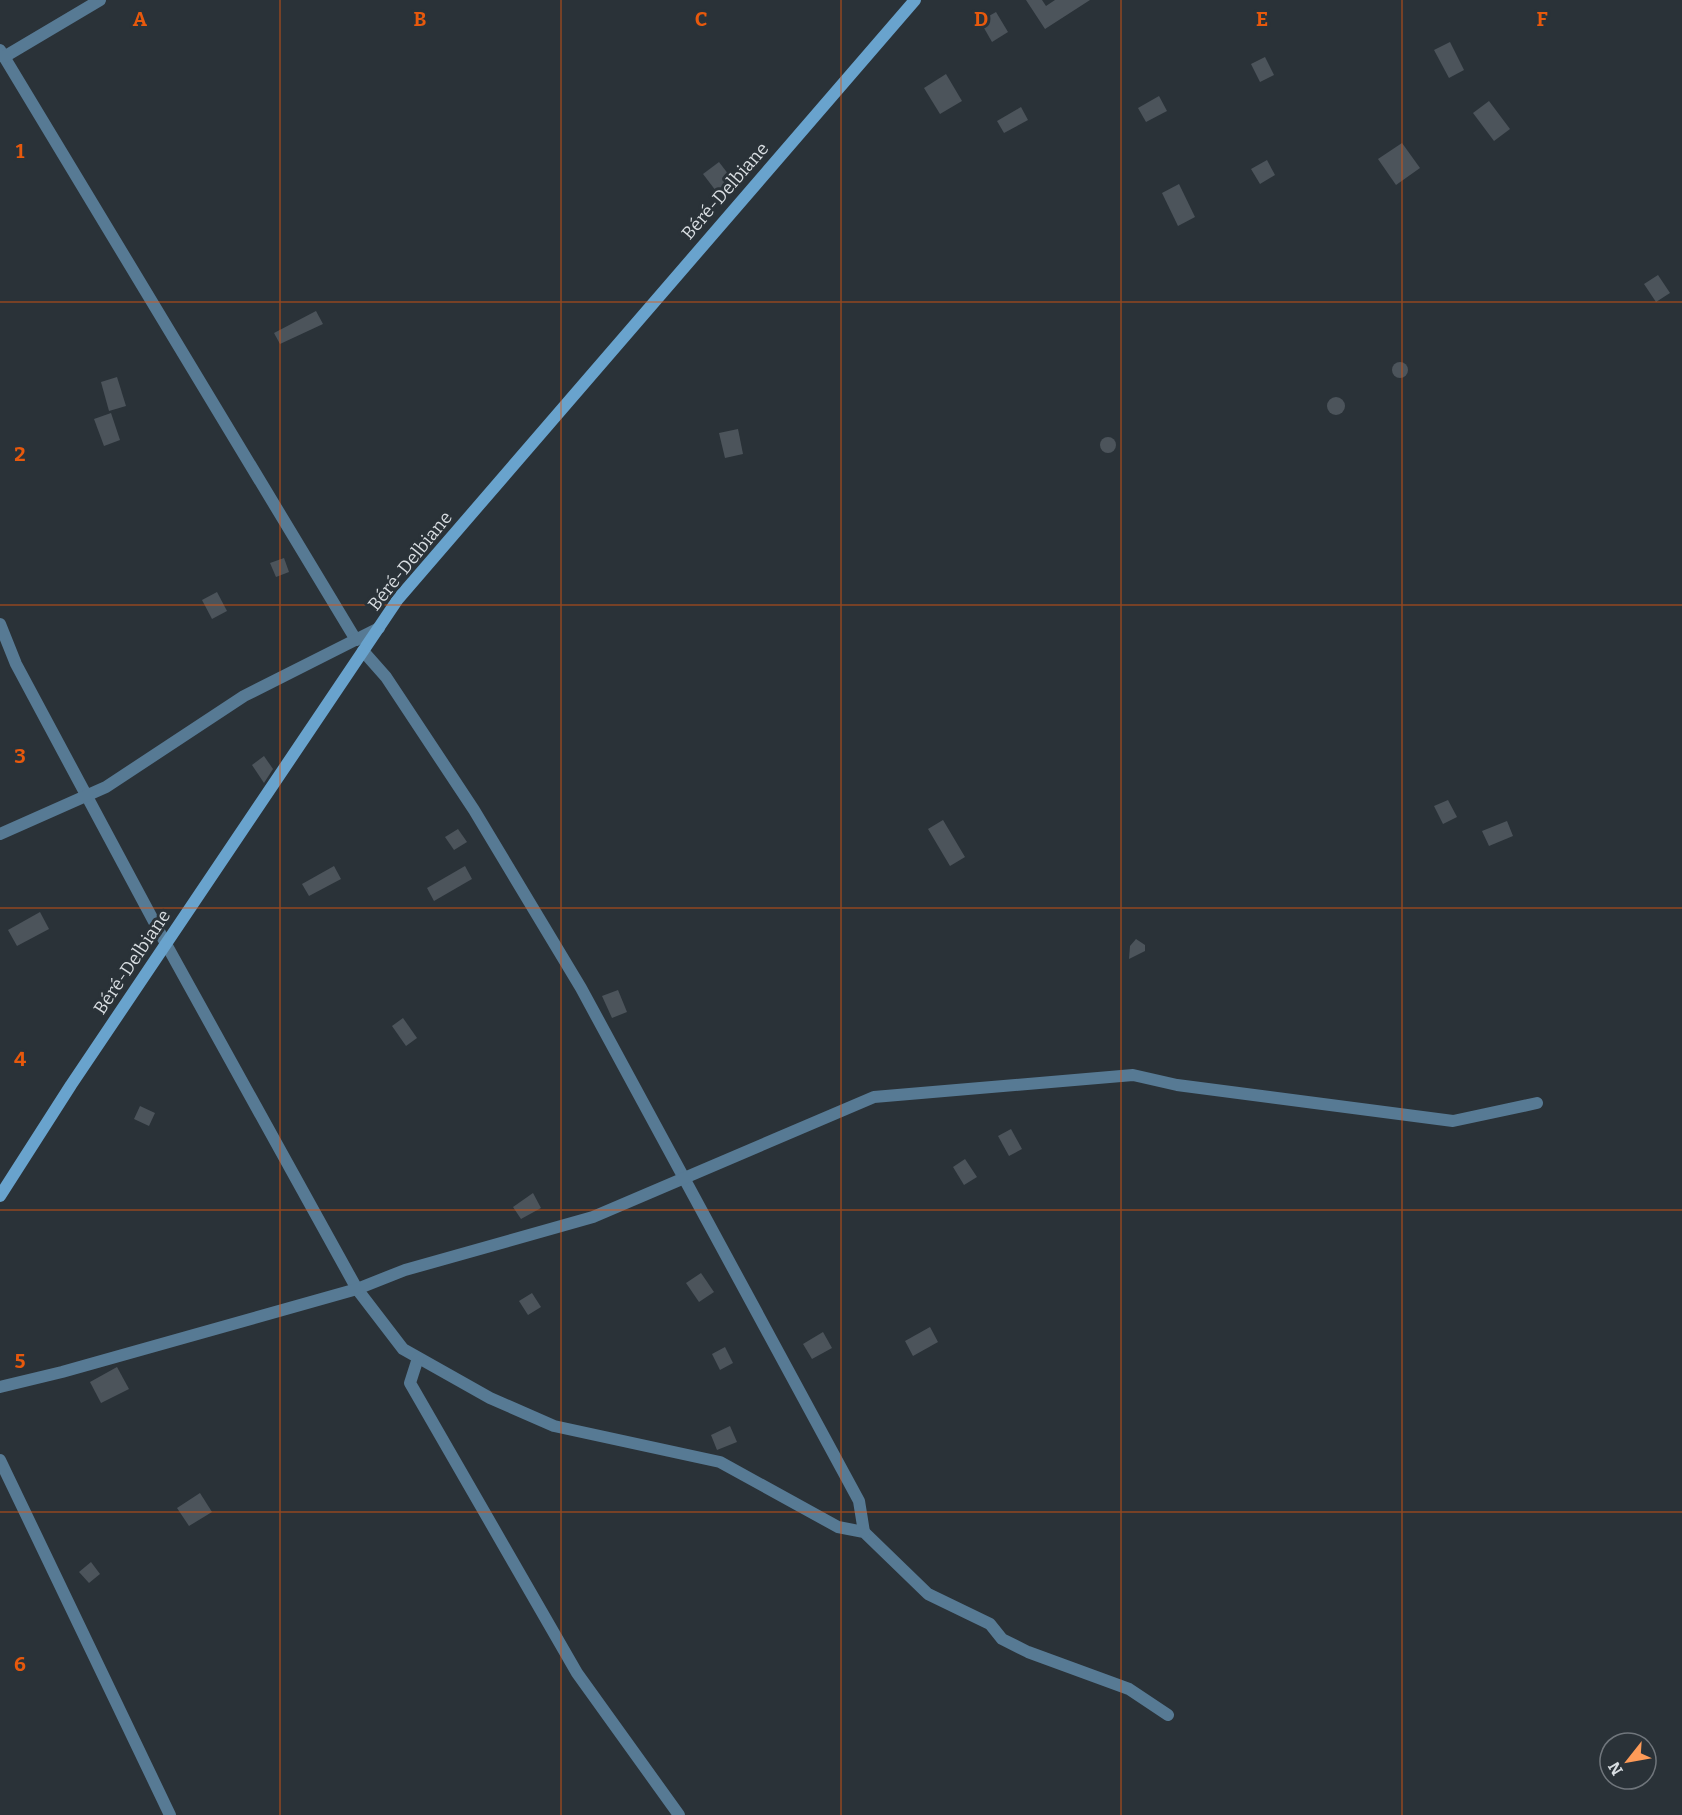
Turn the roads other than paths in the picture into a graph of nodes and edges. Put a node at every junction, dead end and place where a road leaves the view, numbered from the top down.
1 (100, 0) edge
2 (915, 0) edge
3 (2, 53) edge
4 (0, 624) edge
5 (379, 628) junction
6 (356, 640) junction
7 (363, 651) junction
8 (86, 796) junction
9 (0, 834) edge
10 (166, 944) junction
11 (1537, 1103) dead end
12 (685, 1178) junction
13 (0, 1196) edge
14 (357, 1289) junction
15 (418, 1358) junction
16 (0, 1387) edge
17 (0, 1460) edge
18 (864, 1532) junction
19 (1168, 1715) dead end
20 (170, 1815) edge
21 (679, 1815) edge

1 - 3 street
2 - 5 street, Béré-Delbiane
3 - 6 street
4 - 8 street
5 - 6 street
5 - 7 street, Béré-Delbiane
6 - 8 street
7 - 10 street, Béré-Delbiane
7 - 12 street
8 - 9 street
8 - 10 street
10 - 13 street, Béré-Delbiane
10 - 14 street
11 - 12 street
12 - 14 street
12 - 18 street
14 - 15 street
14 - 16 street
15 - 18 street
15 - 21 street
17 - 20 street
18 - 19 street

